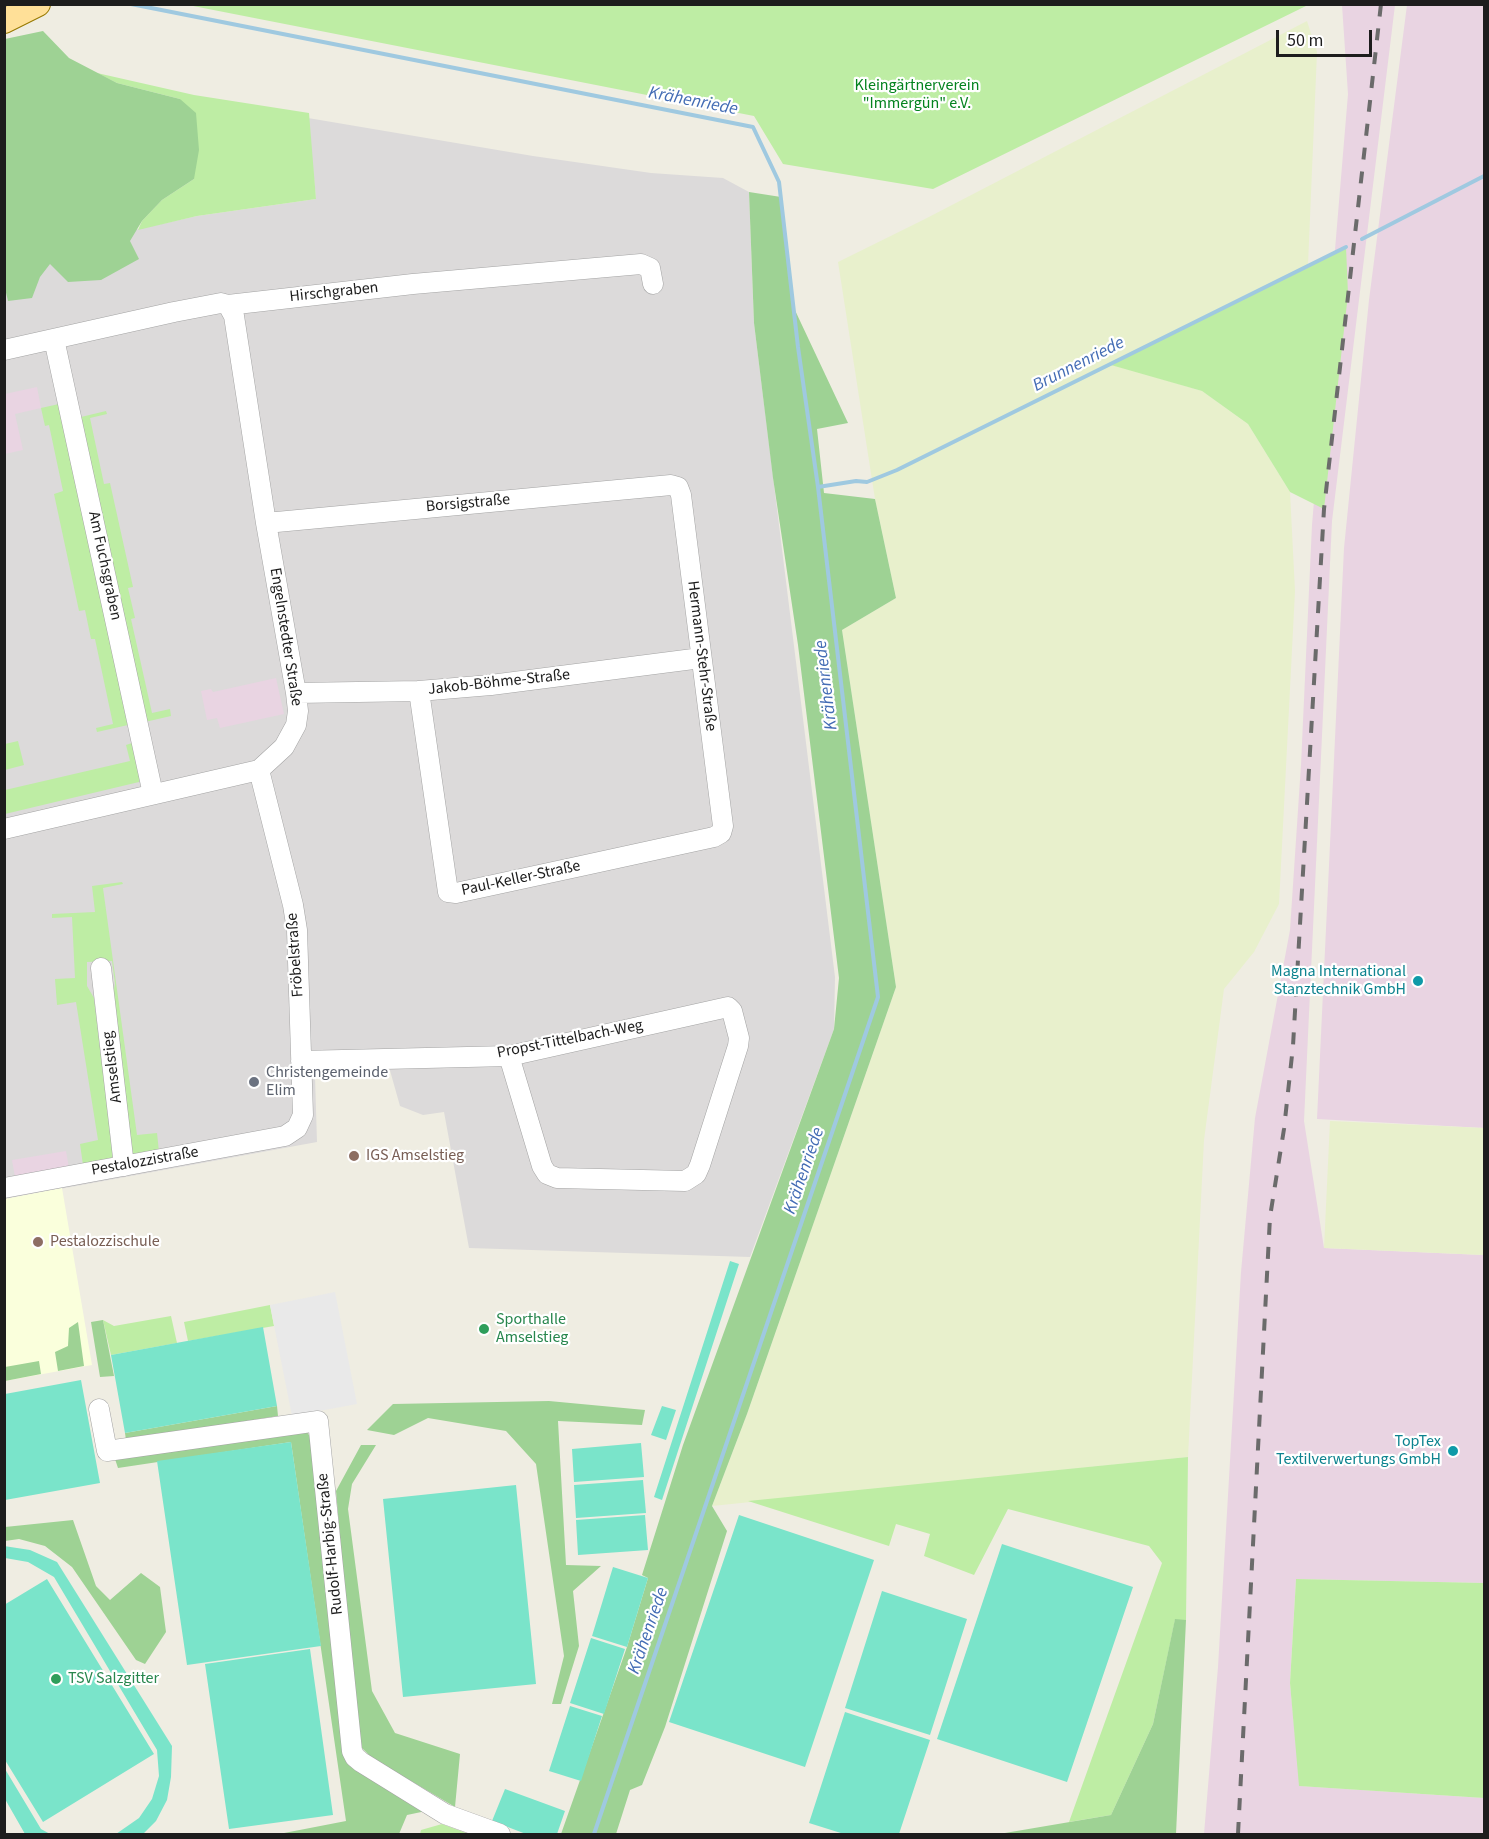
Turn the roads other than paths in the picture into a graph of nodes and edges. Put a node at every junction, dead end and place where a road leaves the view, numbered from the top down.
1 (38, 4) edge
2 (4, 21) edge
3 (653, 284) dead end
4 (228, 305) junction
5 (54, 339) junction
6 (4, 350) edge
7 (671, 485) joint
8 (266, 523) junction
9 (701, 658) junction
10 (419, 691) junction
11 (297, 693) junction
12 (259, 770) junction
13 (153, 794) junction
14 (4, 829) edge
15 (721, 833) joint
16 (101, 968) dead end
17 (509, 1056) junction
18 (301, 1061) junction
19 (285, 1136) joint
20 (124, 1166) junction
21 (4, 1188) edge
22 (99, 1409) dead end
23 (500, 1834) edge

1 - 2 main road
3 - 4 street, Hirschgraben
4 - 5 street, Hirschgraben
4 - 8 street, Engelnstedter Straße
5 - 6 street, Hirschgraben
5 - 13 street, Am Fuchsgraben
7 - 8 street, Borsigstraße
7 - 9 street, Hermann-Stehr-Straße
8 - 11 street, Engelnstedter Straße
9 - 10 street, Jakob-Böhme-Straße
9 - 15 street, Hermann-Stehr-Straße
10 - 11 street, Jakob-Böhme-Straße
10 - 15 street, Paul-Keller-Straße
11 - 12 street, Engelnstedter Straße
12 - 13 street
12 - 18 street, Fröbelstraße
13 - 14 street
16 - 20 street, Amselstieg
17 - 17 street, Propst-Tittelbach-Weg
17 - 18 street, Propst-Tittelbach-Weg
18 - 19 street, Fröbelstraße
19 - 20 street, Pestalozzistraße
20 - 21 street, Pestalozzistraße
22 - 23 street, Rudolf-Harbig-Straße

